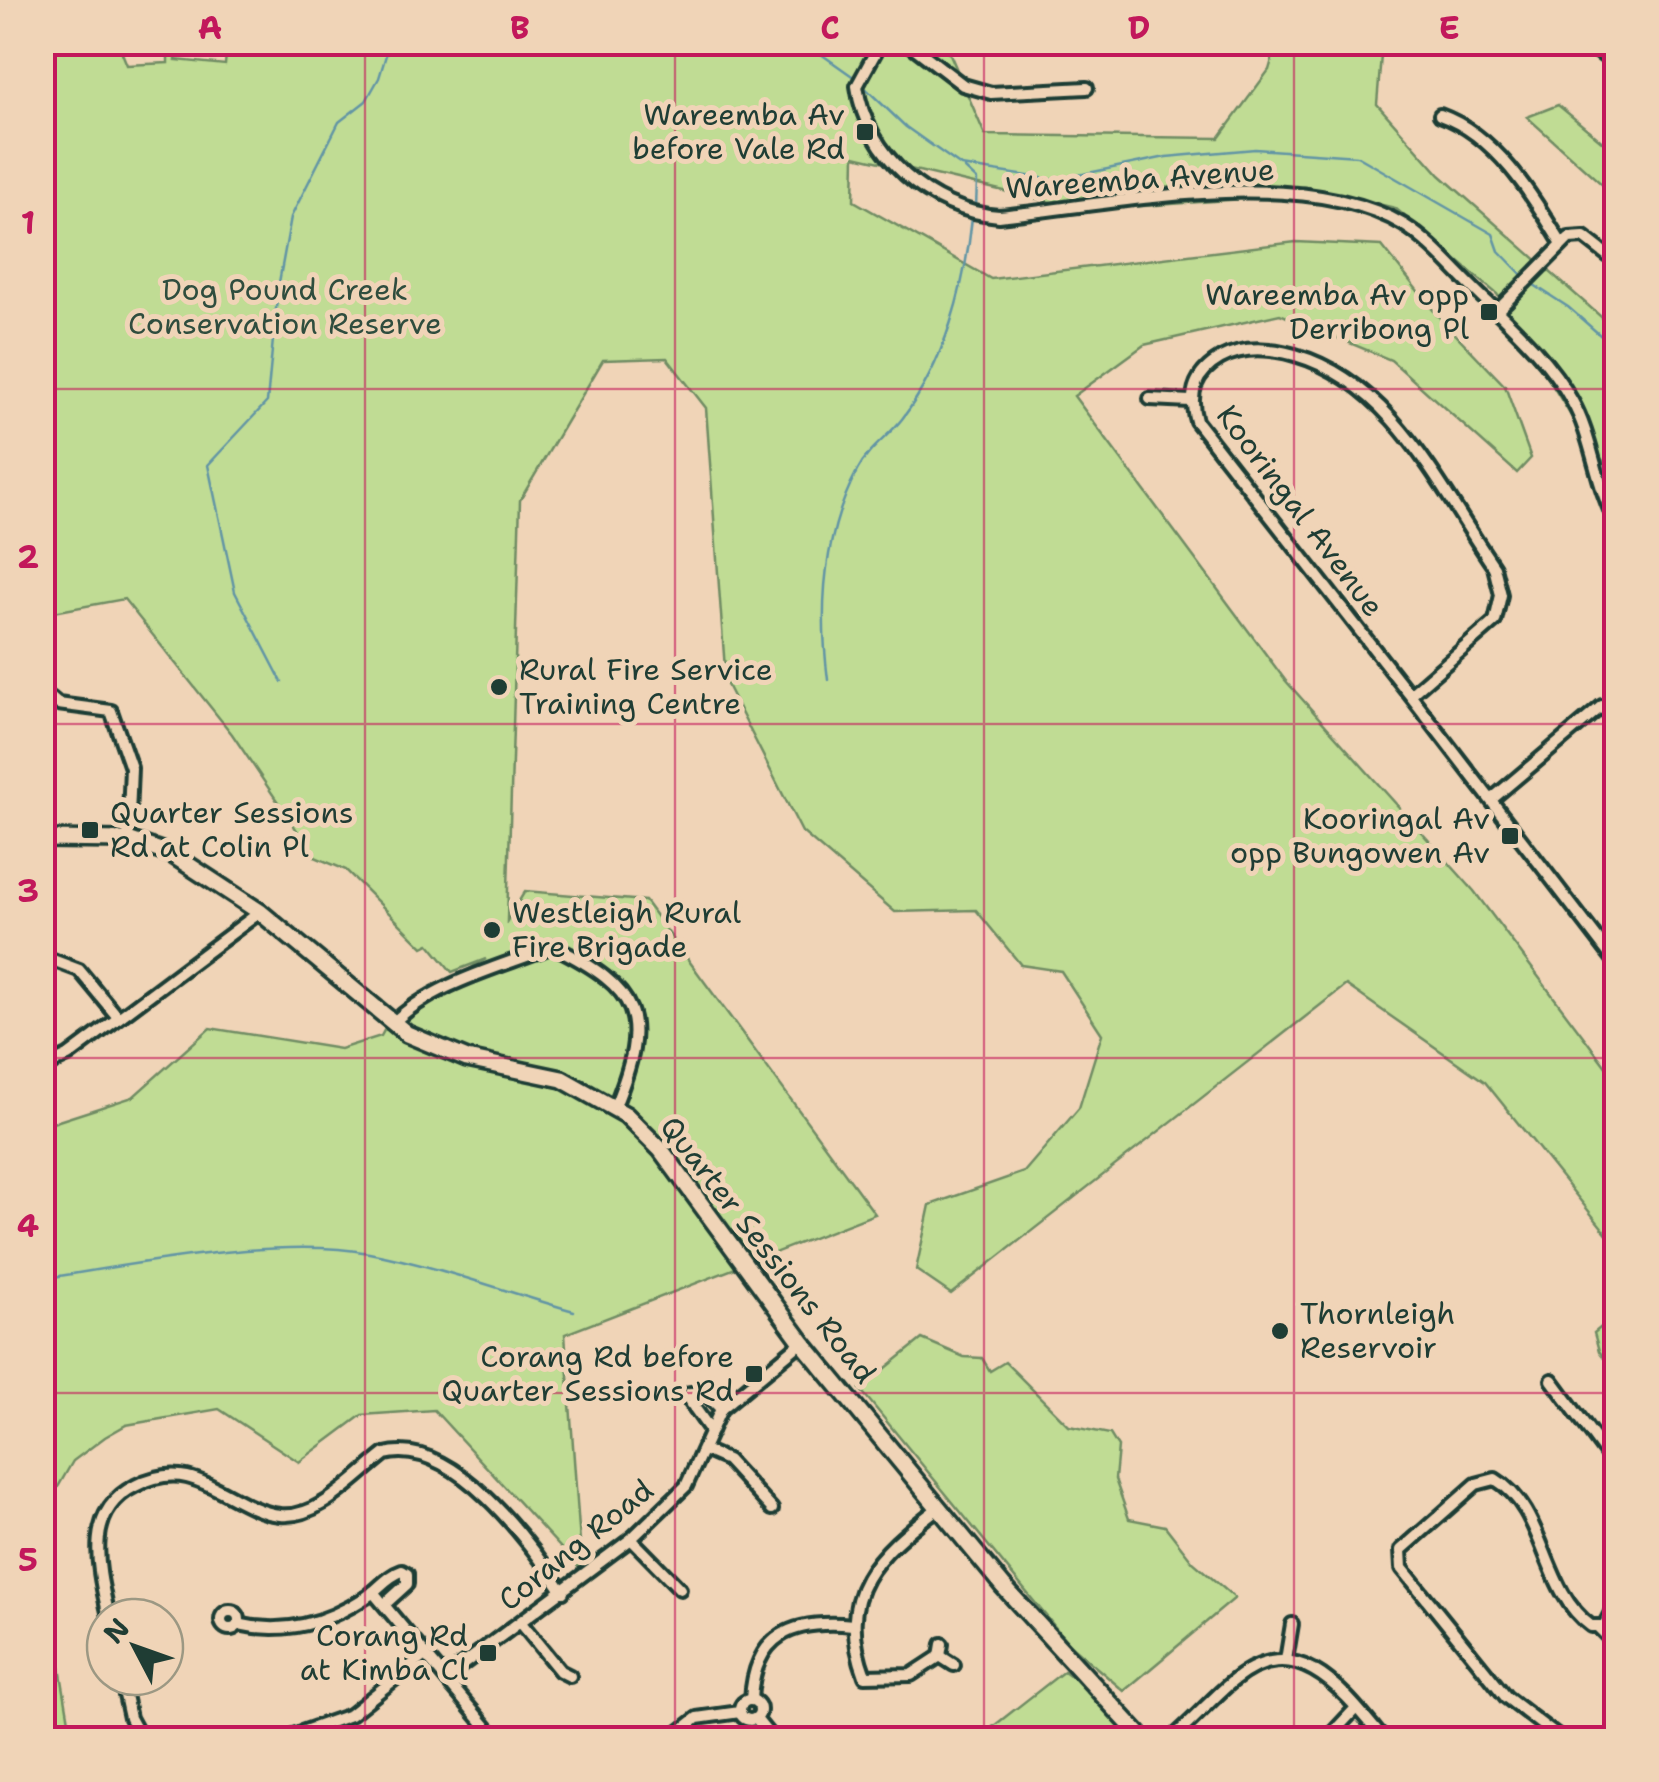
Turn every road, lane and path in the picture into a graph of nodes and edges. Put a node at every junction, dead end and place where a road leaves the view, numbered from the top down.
1 (881, 42) edge
2 (906, 42) edge
3 (1585, 42) edge
4 (1616, 65) edge
5 (1087, 88) dead end
6 (1440, 115) dead end
7 (1561, 243) junction
8 (1616, 262) edge
9 (1497, 311) junction
10 (1150, 399) dead end
11 (1190, 401) junction
12 (1616, 522) edge
13 (1410, 695) junction
14 (51, 698) dead end
15 (1616, 724) edge
16 (1492, 798) junction
17 (42, 839) edge
18 (128, 840) junction
19 (260, 912) junction
20 (42, 956) edge
21 (1616, 963) edge
22 (117, 1016) junction
23 (392, 1024) junction
24 (42, 1068) edge
25 (614, 1106) junction
26 (802, 1342) junction
27 (1552, 1380) dead end
28 (721, 1409) junction
29 (711, 1430) junction
30 (704, 1450) junction
31 (1616, 1467) edge
32 (938, 1508) junction
33 (772, 1509) dead end
34 (631, 1540) junction
35 (680, 1589) dead end
36 (373, 1592) junction
37 (563, 1592) junction
38 (105, 1597) edge
39 (1616, 1603) edge
40 (385, 1604) junction
41 (1616, 1618) edge
42 (521, 1623) junction
43 (238, 1624) dead end
44 (853, 1624) junction
45 (1292, 1624) dead end
46 (1601, 1627) junction
47 (1616, 1645) edge
48 (426, 1654) junction
49 (1286, 1660) junction
50 (954, 1665) dead end
51 (446, 1676) junction
52 (570, 1676) dead end
53 (125, 1697) edge
54 (751, 1700) junction
55 (1356, 1708) junction
56 (740, 1712) junction
57 (756, 1718) junction
58 (142, 1740) edge
59 (279, 1740) edge
60 (497, 1740) edge
61 (669, 1740) edge
62 (774, 1740) edge
63 (1144, 1740) edge
64 (1170, 1740) edge
65 (1326, 1740) edge
66 (1384, 1740) edge
67 (1562, 1740) edge

1 - 9 street, Wareemba Avenue
2 - 5 street
3 - 4 street
6 - 7 street
7 - 8 street
7 - 9 street
9 - 12 street, Wareemba Avenue
10 - 11 street
11 - 13 street, Kooringal Avenue
11 - 13 street, Kooringal Avenue
13 - 16 street, Kooringal Avenue
14 - 18 street
15 - 16 street
16 - 21 street, Kooringal Avenue
17 - 18 main road, Quarter Sessions Road
18 - 19 main road, Quarter Sessions Road
19 - 22 street
19 - 23 main road, Quarter Sessions Road
20 - 22 street
22 - 24 street
23 - 25 main road, Quarter Sessions Road
23 - 25 street
25 - 26 main road, Quarter Sessions Road
26 - 28 street, Corang Road
26 - 32 main road, Quarter Sessions Road
27 - 31 street
28 - 29 street, Corang Road
28 - 29 street
29 - 30 street, Corang Road
30 - 33 street
30 - 34 street, Corang Road
32 - 44 street
32 - 63 main road, Quarter Sessions Road
34 - 35 street
34 - 37 street, Corang Road
36 - 40 street
36 - 40 street
36 - 43 street
37 - 38 street
37 - 42 street, Corang Road
39 - 46 street
40 - 48 street
41 - 46 street
42 - 51 street, Corang Road
42 - 52 street
44 - 50 street
44 - 54 street
45 - 49 street
46 - 47 street
46 - 67 street
48 - 51 street
48 - 59 street
49 - 55 street
49 - 64 street
51 - 60 street
53 - 58 street
54 - 56 street
54 - 57 street
55 - 65 street
55 - 66 street
56 - 57 street
56 - 61 street
57 - 62 street

